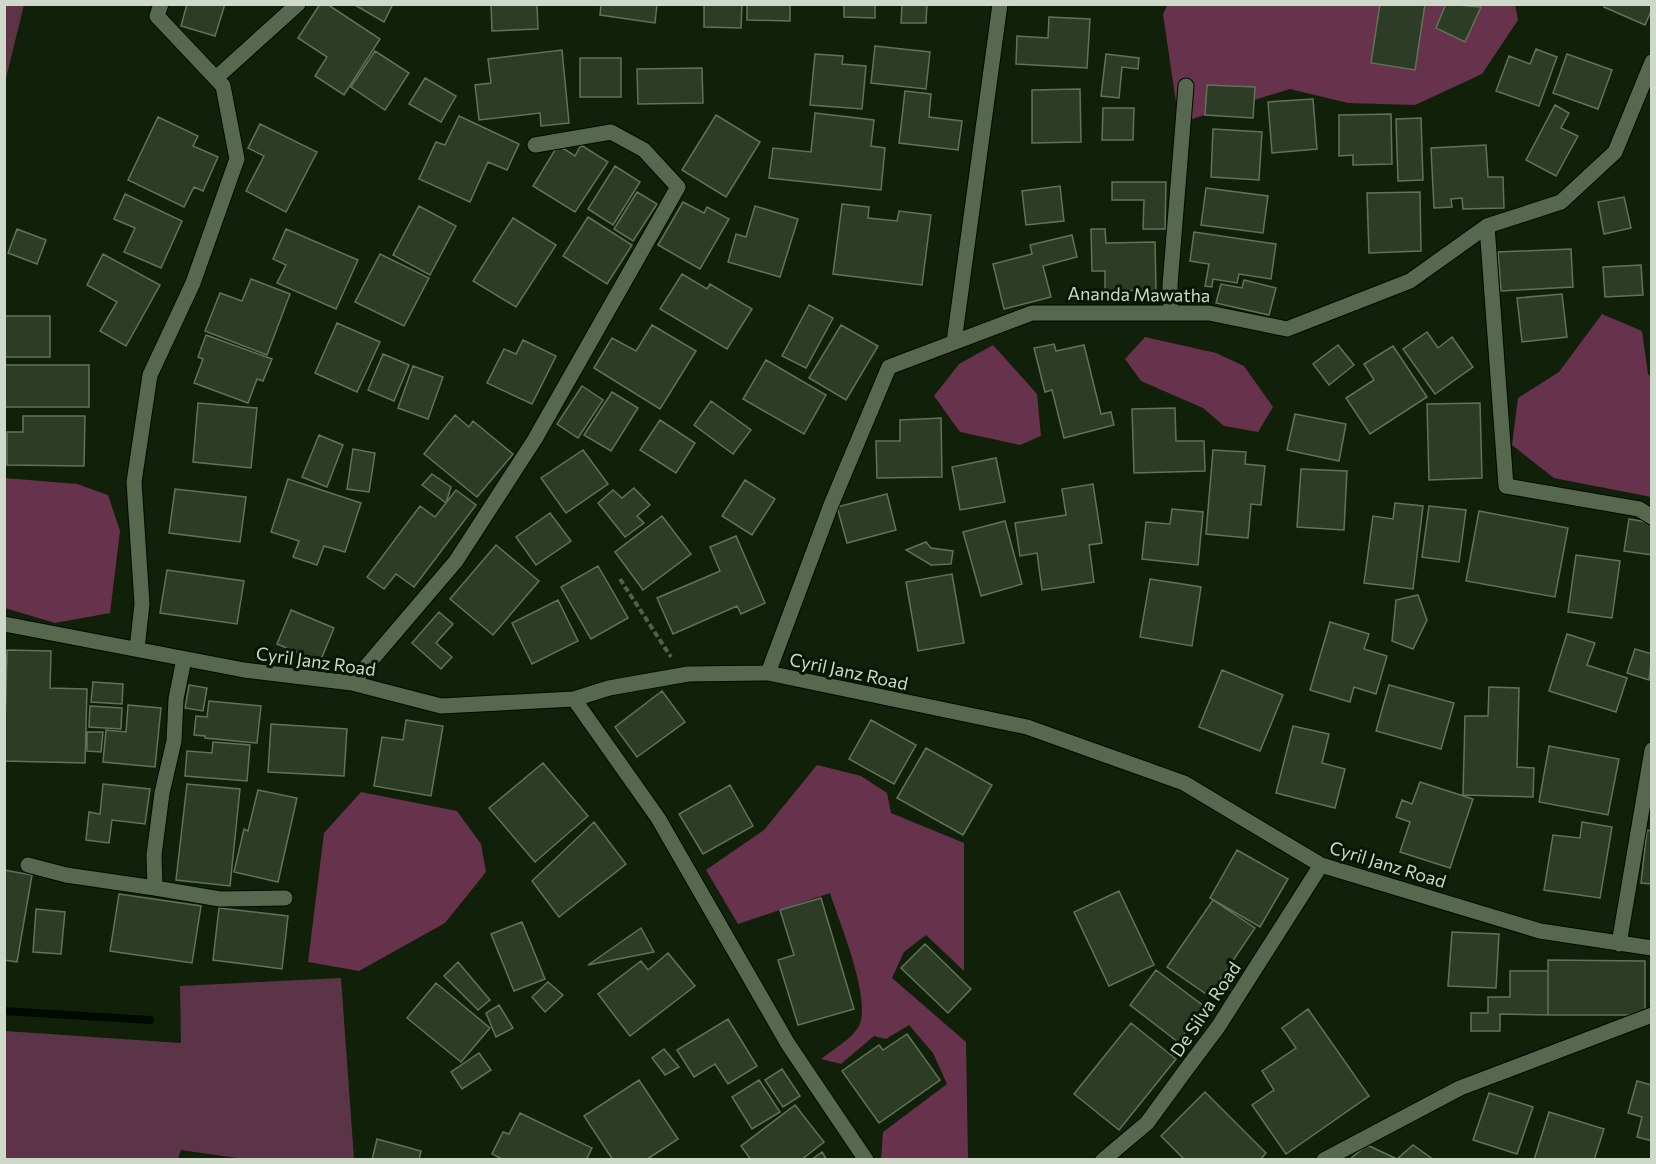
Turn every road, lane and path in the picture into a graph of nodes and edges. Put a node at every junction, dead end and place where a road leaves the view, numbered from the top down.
1 (161, 4) edge
2 (298, 4) edge
3 (1000, 4) edge
4 (1652, 62) edge
5 (216, 78) junction
6 (1186, 86) dead end
7 (535, 146) dead end
8 (1487, 226) junction
9 (1171, 313) junction
10 (954, 342) junction
11 (1652, 517) edge
12 (620, 579) dead end
13 (4, 624) edge
14 (137, 649) junction
15 (184, 659) junction
16 (768, 673) junction
17 (682, 676) junction
18 (352, 683) junction
19 (574, 699) junction
20 (1652, 750) edge
21 (28, 865) dead end
22 (1321, 865) junction
23 (155, 888) junction
24 (285, 898) dead end
25 (1619, 944) junction
26 (1652, 948) edge
27 (1652, 1015) edge
28 (866, 1160) edge
29 (1103, 1160) edge
30 (1324, 1160) edge

1 - 5 street
2 - 5 street
3 - 10 street
4 - 8 street, Ananda Mawatha
5 - 14 street
6 - 9 street
7 - 18 street
8 - 9 street, Ananda Mawatha
8 - 11 street
9 - 10 street, Ananda Mawatha
10 - 16 street, Ananda Mawatha
12 - 17 path
13 - 14 street, Cyril Janz Road
14 - 15 street, Cyril Janz Road
15 - 18 street, Cyril Janz Road
15 - 23 street
16 - 17 street, Cyril Janz Road
16 - 22 street, Cyril Janz Road
17 - 19 street, Cyril Janz Road
18 - 19 street, Cyril Janz Road
19 - 28 street
20 - 25 street
21 - 23 street
22 - 25 street, Cyril Janz Road
22 - 29 street, De Silva Road
23 - 24 street
25 - 26 street, Cyril Janz Road
27 - 30 street

